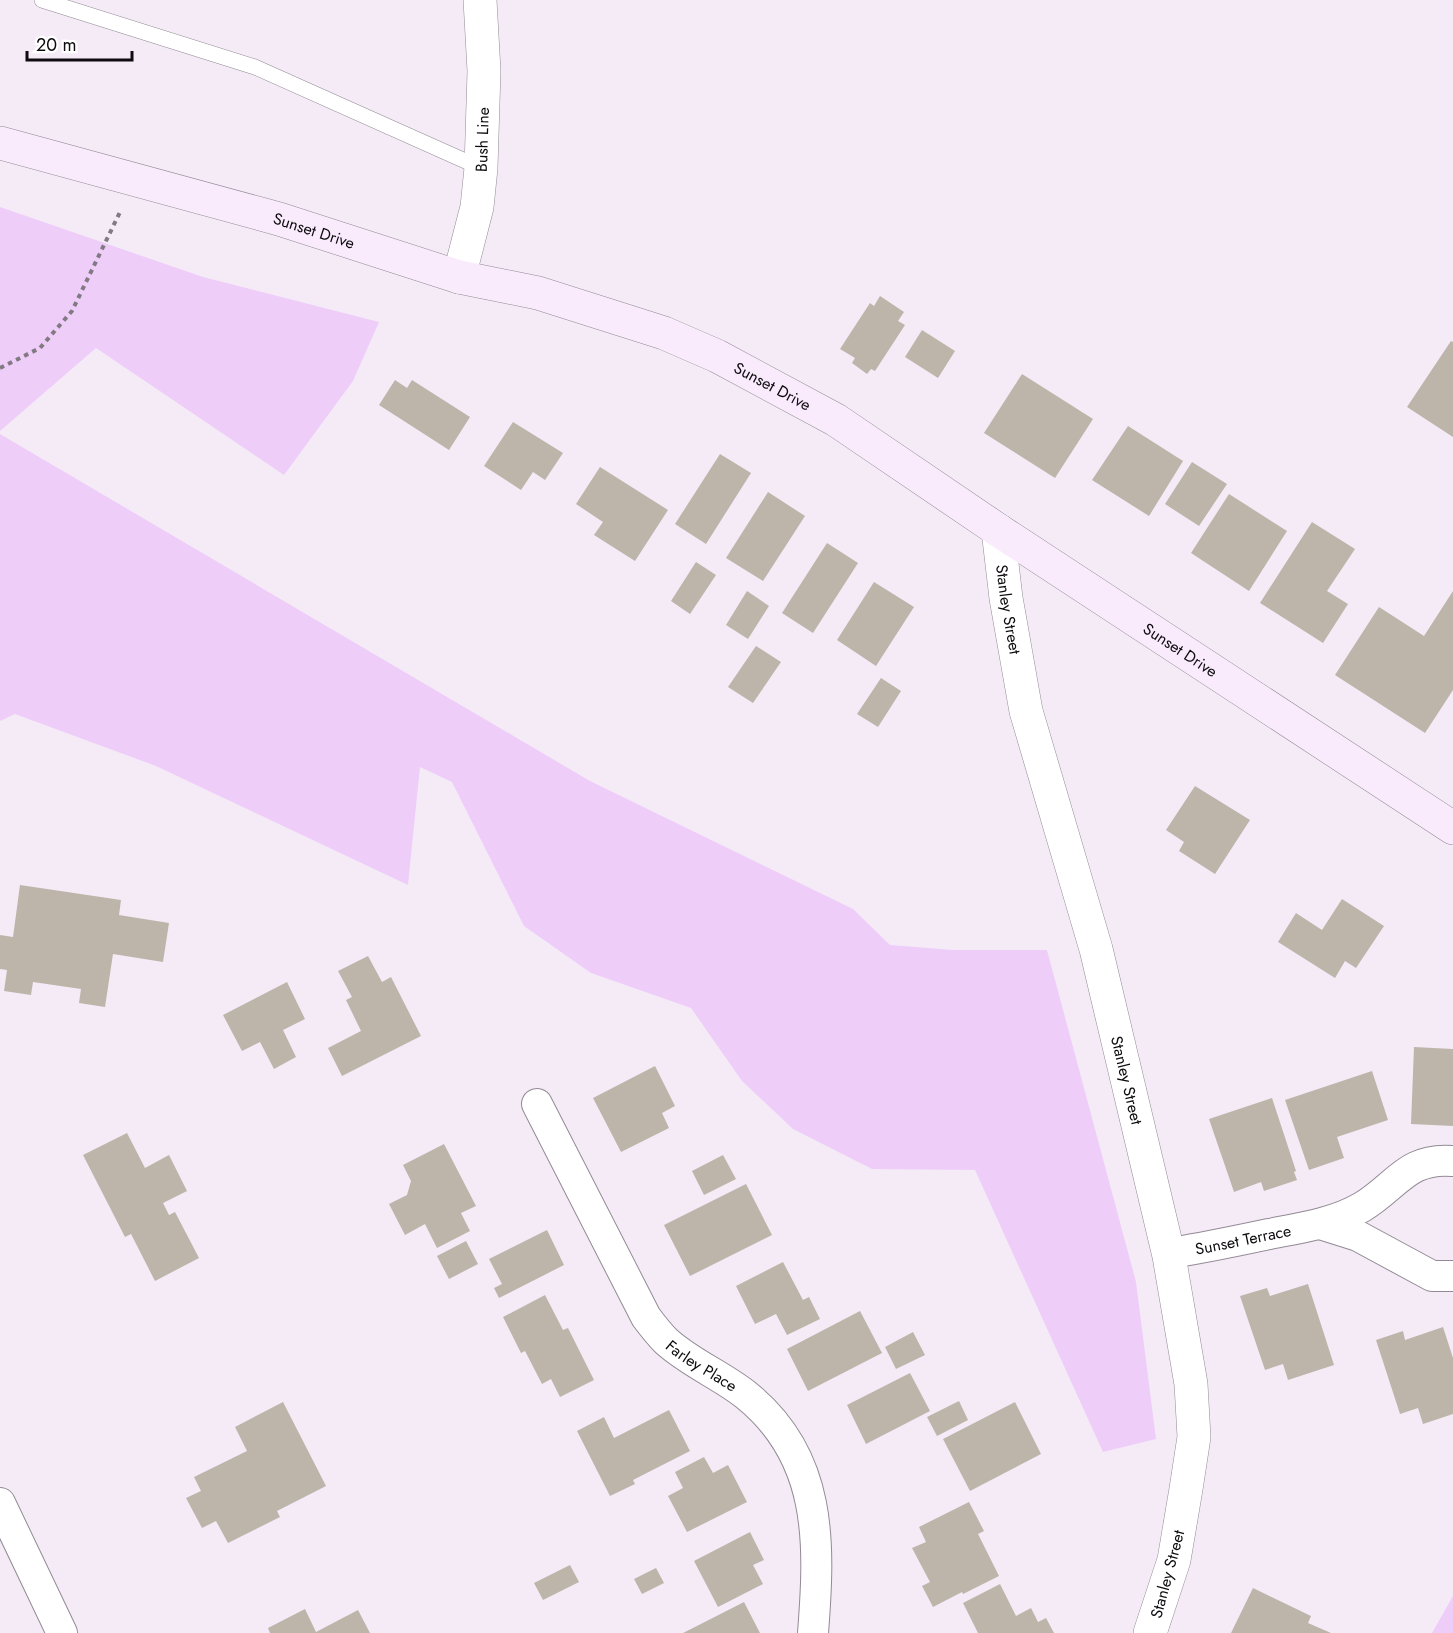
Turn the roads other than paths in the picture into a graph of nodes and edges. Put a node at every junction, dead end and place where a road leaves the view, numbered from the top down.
1 (42, 0) edge
2 (480, 0) edge
3 (0, 143) edge
4 (481, 168) junction
5 (459, 277) junction
6 (998, 530) junction
7 (1453, 828) edge
8 (537, 1104) dead end
9 (1453, 1161) edge
10 (1320, 1224) junction
11 (1168, 1256) junction
12 (1453, 1276) edge
13 (0, 1503) edge
14 (62, 1633) edge
15 (813, 1633) edge
16 (1150, 1633) edge

1 - 4 lane
2 - 4 street, Bush Line
3 - 5 main road, Sunset Drive
4 - 5 street, Bush Line
5 - 6 main road, Sunset Drive
6 - 7 main road, Sunset Drive
6 - 11 street, Stanley Street
8 - 15 street, Farley Place
9 - 10 street, Sunset Terrace
10 - 11 street, Sunset Terrace
10 - 12 street, Sunset Terrace
11 - 16 street, Stanley Street
13 - 14 street

